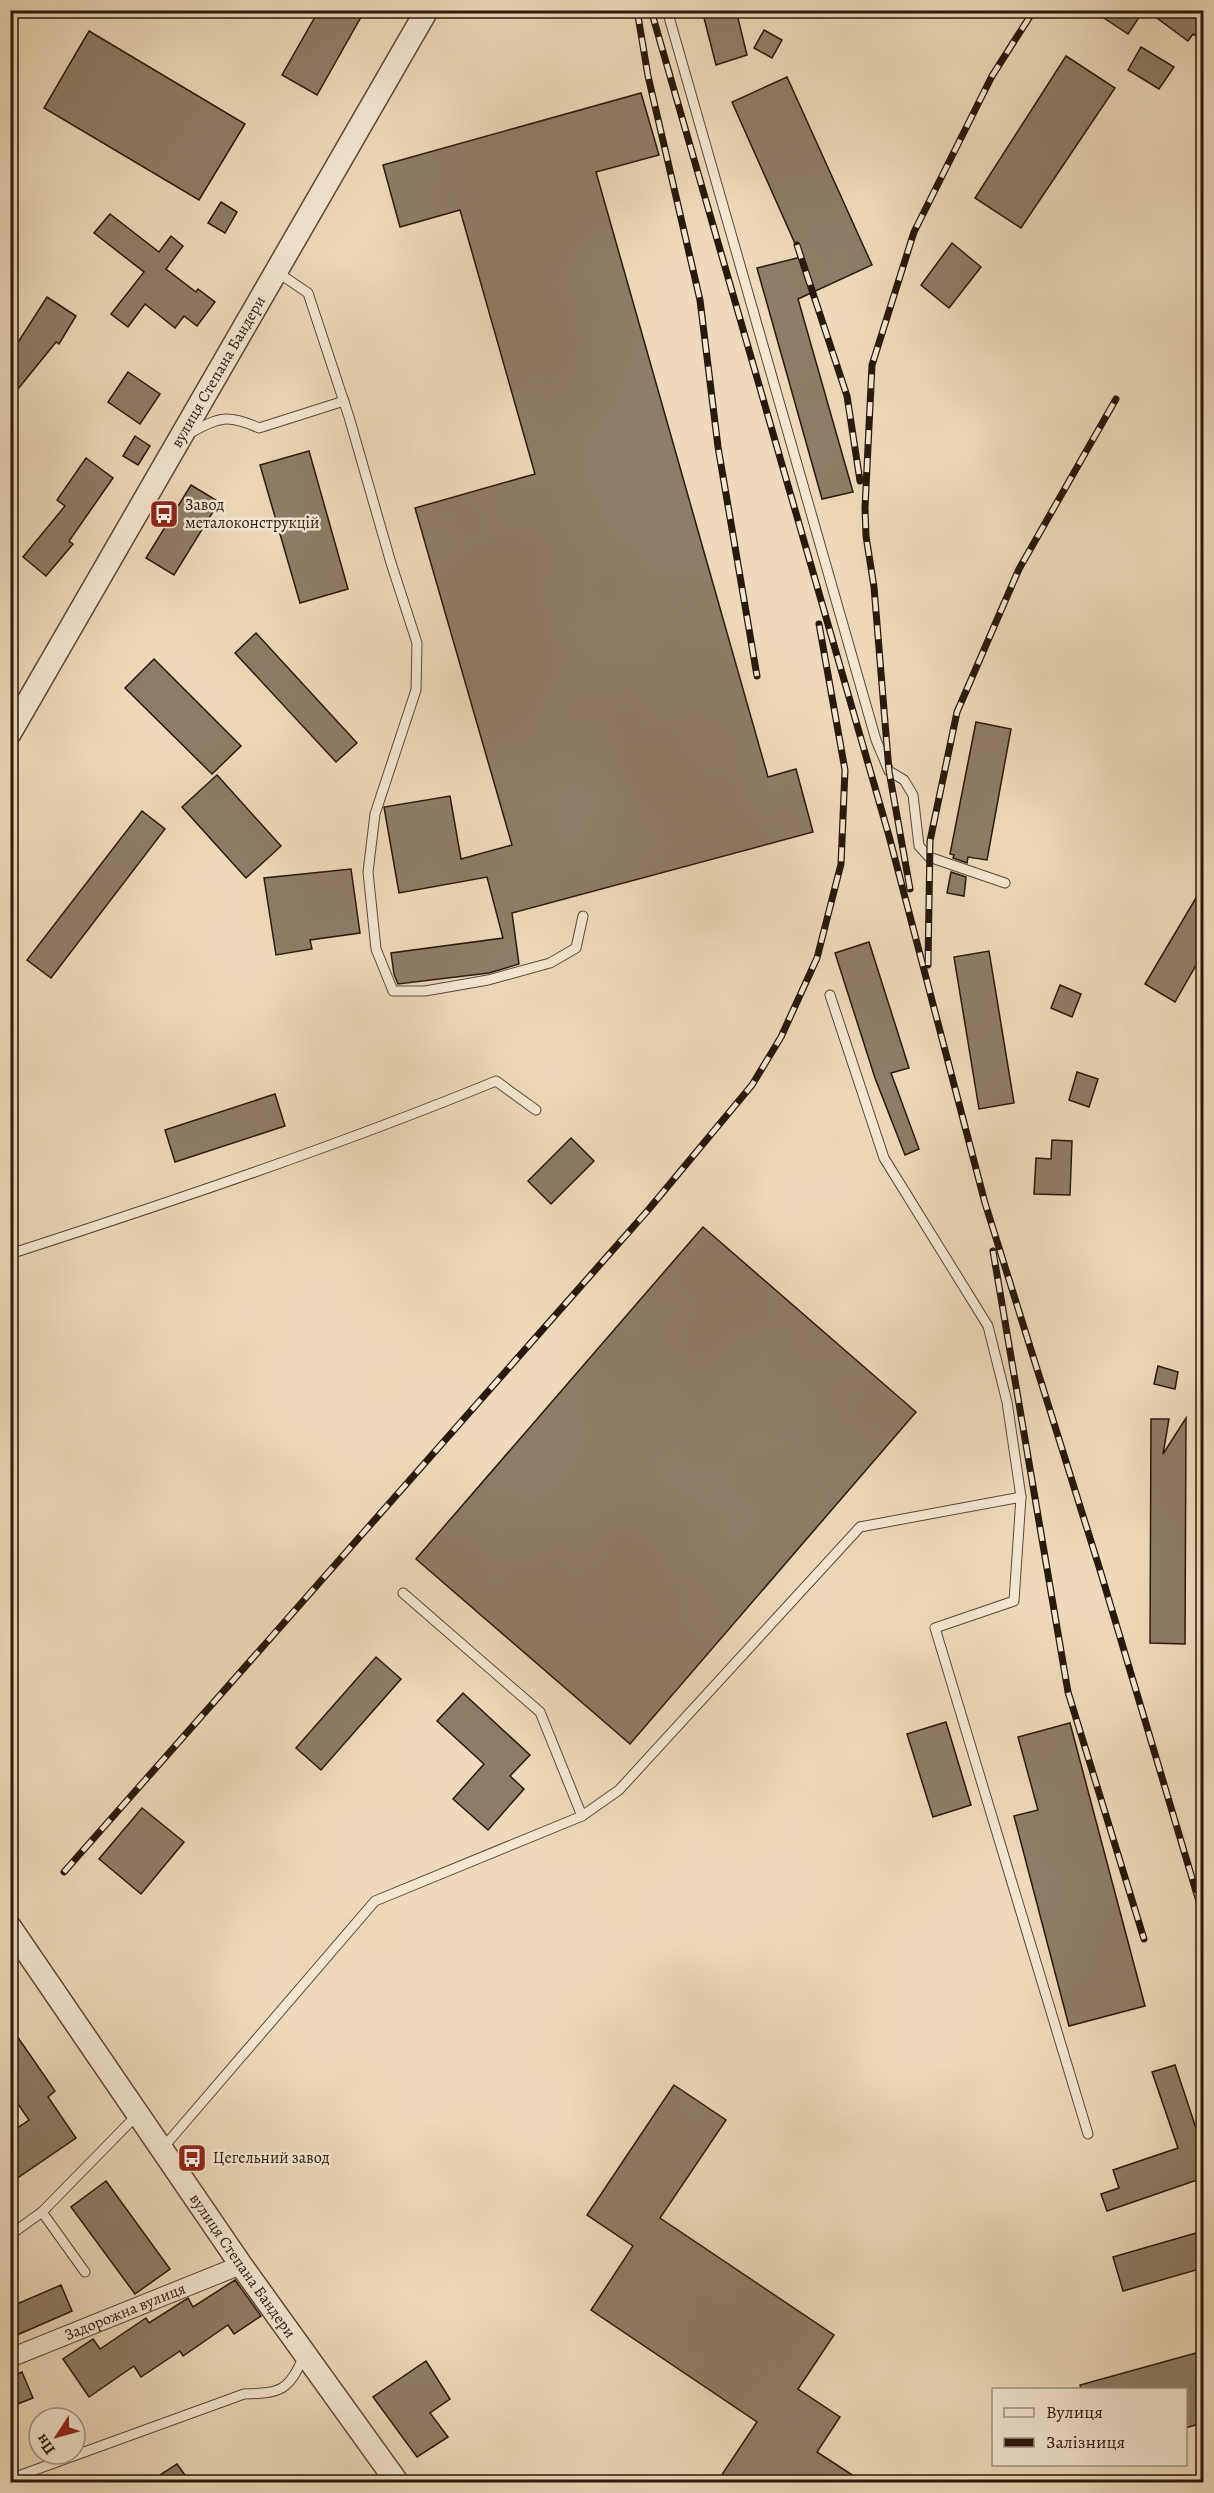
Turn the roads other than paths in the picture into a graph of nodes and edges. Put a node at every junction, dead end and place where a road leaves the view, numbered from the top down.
1 (427, 10) edge
2 (668, 10) edge
3 (277, 272) junction
4 (344, 400) junction
5 (183, 437) junction
6 (10, 733) edge
7 (1005, 883) dead end
8 (582, 916) dead end
9 (830, 995) dead end
10 (536, 1110) dead end
11 (10, 1254) edge
12 (1021, 1497) junction
13 (403, 1593) dead end
14 (582, 1816) junction
15 (10, 1927) edge
16 (139, 2114) junction
17 (1088, 2134) dead end
18 (162, 2149) junction
19 (42, 2212) junction
20 (10, 2235) edge
21 (241, 2265) junction
22 (85, 2272) dead end
23 (305, 2354) junction
24 (10, 2358) edge
25 (10, 2479) edge
26 (397, 2482) edge

1 - 3 street, вулиця Степана Бандери
2 - 7 lane
3 - 4 lane
3 - 5 street, вулиця Степана Бандери
4 - 5 lane
4 - 8 lane
5 - 6 street, вулиця Степана Бандери
9 - 12 lane
10 - 11 lane
12 - 14 lane
12 - 17 lane
13 - 14 lane
14 - 18 lane
15 - 16 street, вулиця Степана Бандери
16 - 18 street, вулиця Степана Бандери
16 - 19 lane
18 - 21 street, вулиця Степана Бандери
19 - 20 lane
19 - 22 lane
21 - 23 street, вулиця Степана Бандери
21 - 24 street, Задорожна вулиця
23 - 25 lane
23 - 26 street, вулиця Степана Бандери

